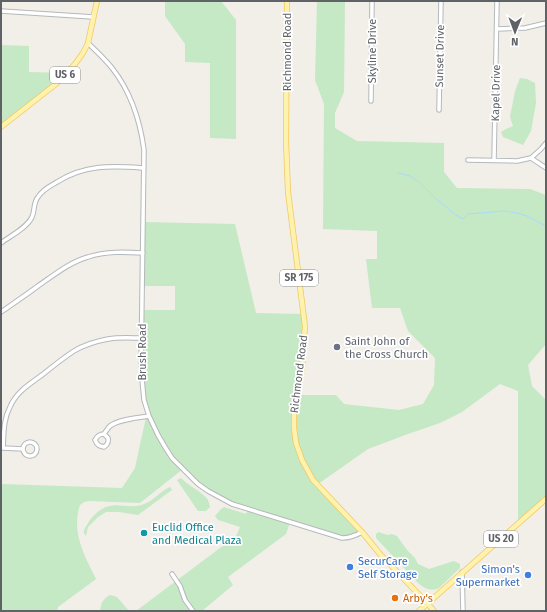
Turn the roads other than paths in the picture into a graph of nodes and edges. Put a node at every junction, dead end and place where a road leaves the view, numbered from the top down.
1 (97, 1) edge
2 (287, 1) edge
3 (372, 1) edge
4 (441, 1) edge
5 (497, 1) edge
6 (1, 11) edge
7 (93, 17) junction
8 (546, 23) edge
9 (497, 29) junction
10 (88, 44) junction
11 (371, 101) dead end
12 (439, 110) dead end
13 (1, 127) edge
14 (546, 143) edge
15 (531, 158) junction
16 (468, 160) dead end
17 (494, 160) junction
18 (144, 168) junction
19 (546, 168) edge
20 (1, 243) edge
21 (143, 253) junction
22 (1, 312) edge
23 (142, 338) junction
24 (149, 416) junction
25 (104, 434) dead end
26 (2, 448) edge
27 (23, 449) dead end
28 (546, 499) edge
29 (362, 532) junction
30 (462, 572) junction
31 (172, 574) dead end
32 (428, 604) junction
33 (193, 611) edge
34 (419, 611) edge
35 (434, 611) edge
36 (463, 611) edge

1 - 7 main road, US 6
2 - 29 main road, Richmond Road / SR 175
3 - 11 street, Skyline Drive
4 - 12 street, Sunset Drive
5 - 9 street, Kapel Drive
6 - 7 street
7 - 10 main road, US 6
8 - 9 street
9 - 17 street, Kapel Drive
10 - 13 main road, US 6
10 - 18 street, Brush Road
14 - 15 street
15 - 17 street
15 - 19 street
16 - 17 street
18 - 20 street
18 - 21 street, Brush Road
21 - 22 street
21 - 23 street, Brush Road
23 - 24 street, Brush Road
23 - 26 street
24 - 25 street
24 - 29 street, Brush Road
26 - 27 street
28 - 30 main road, US 20
29 - 32 main road, Richmond Road / SR 175
30 - 32 main road, US 20
30 - 36 street
31 - 33 street
32 - 34 main road, US 20
32 - 35 main road, SR 175

